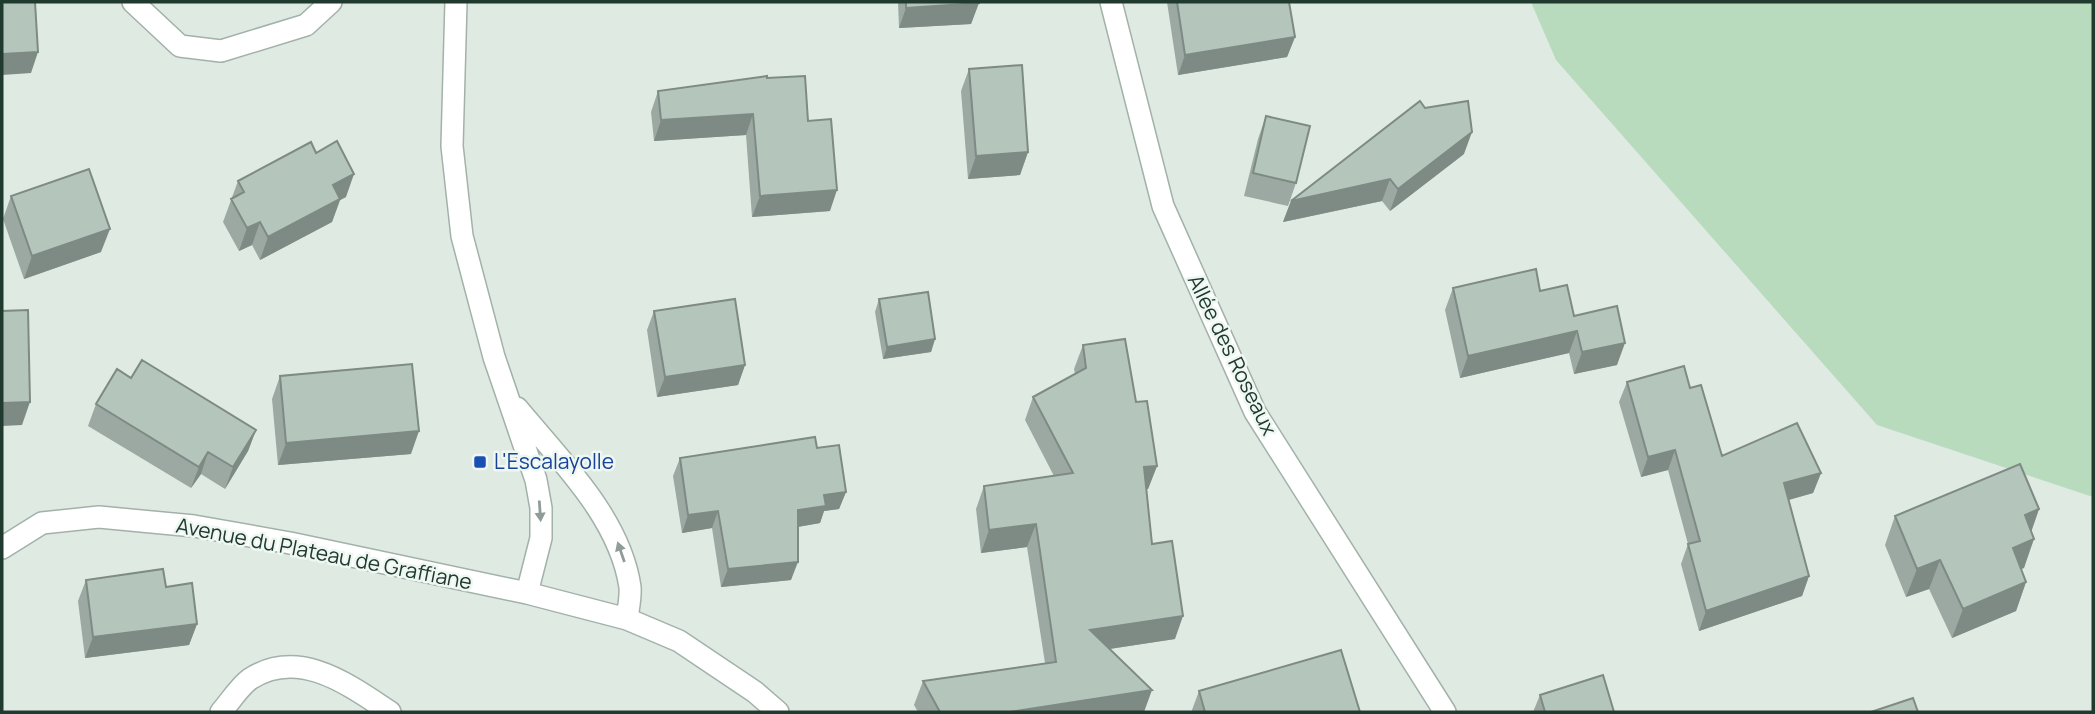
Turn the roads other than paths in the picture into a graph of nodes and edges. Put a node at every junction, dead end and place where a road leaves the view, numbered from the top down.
1 (133, 2) edge
2 (331, 2) edge
3 (456, 2) edge
4 (1111, 2) edge
5 (509, 399) junction
6 (2, 548) edge
7 (527, 593) junction
8 (627, 619) junction
9 (221, 712) edge
10 (390, 712) edge
11 (778, 712) edge
12 (1445, 712) edge

1 - 2 street
3 - 5 street
4 - 12 street, Allée des Roseaux
5 -> 7 street
8 -> 5 street
6 - 7 street, Avenue du Plateau de Graffiane
7 - 8 street, Avenue du Plateau de Graffiane
8 - 11 street, Avenue du Plateau de Graffiane
9 - 10 street

